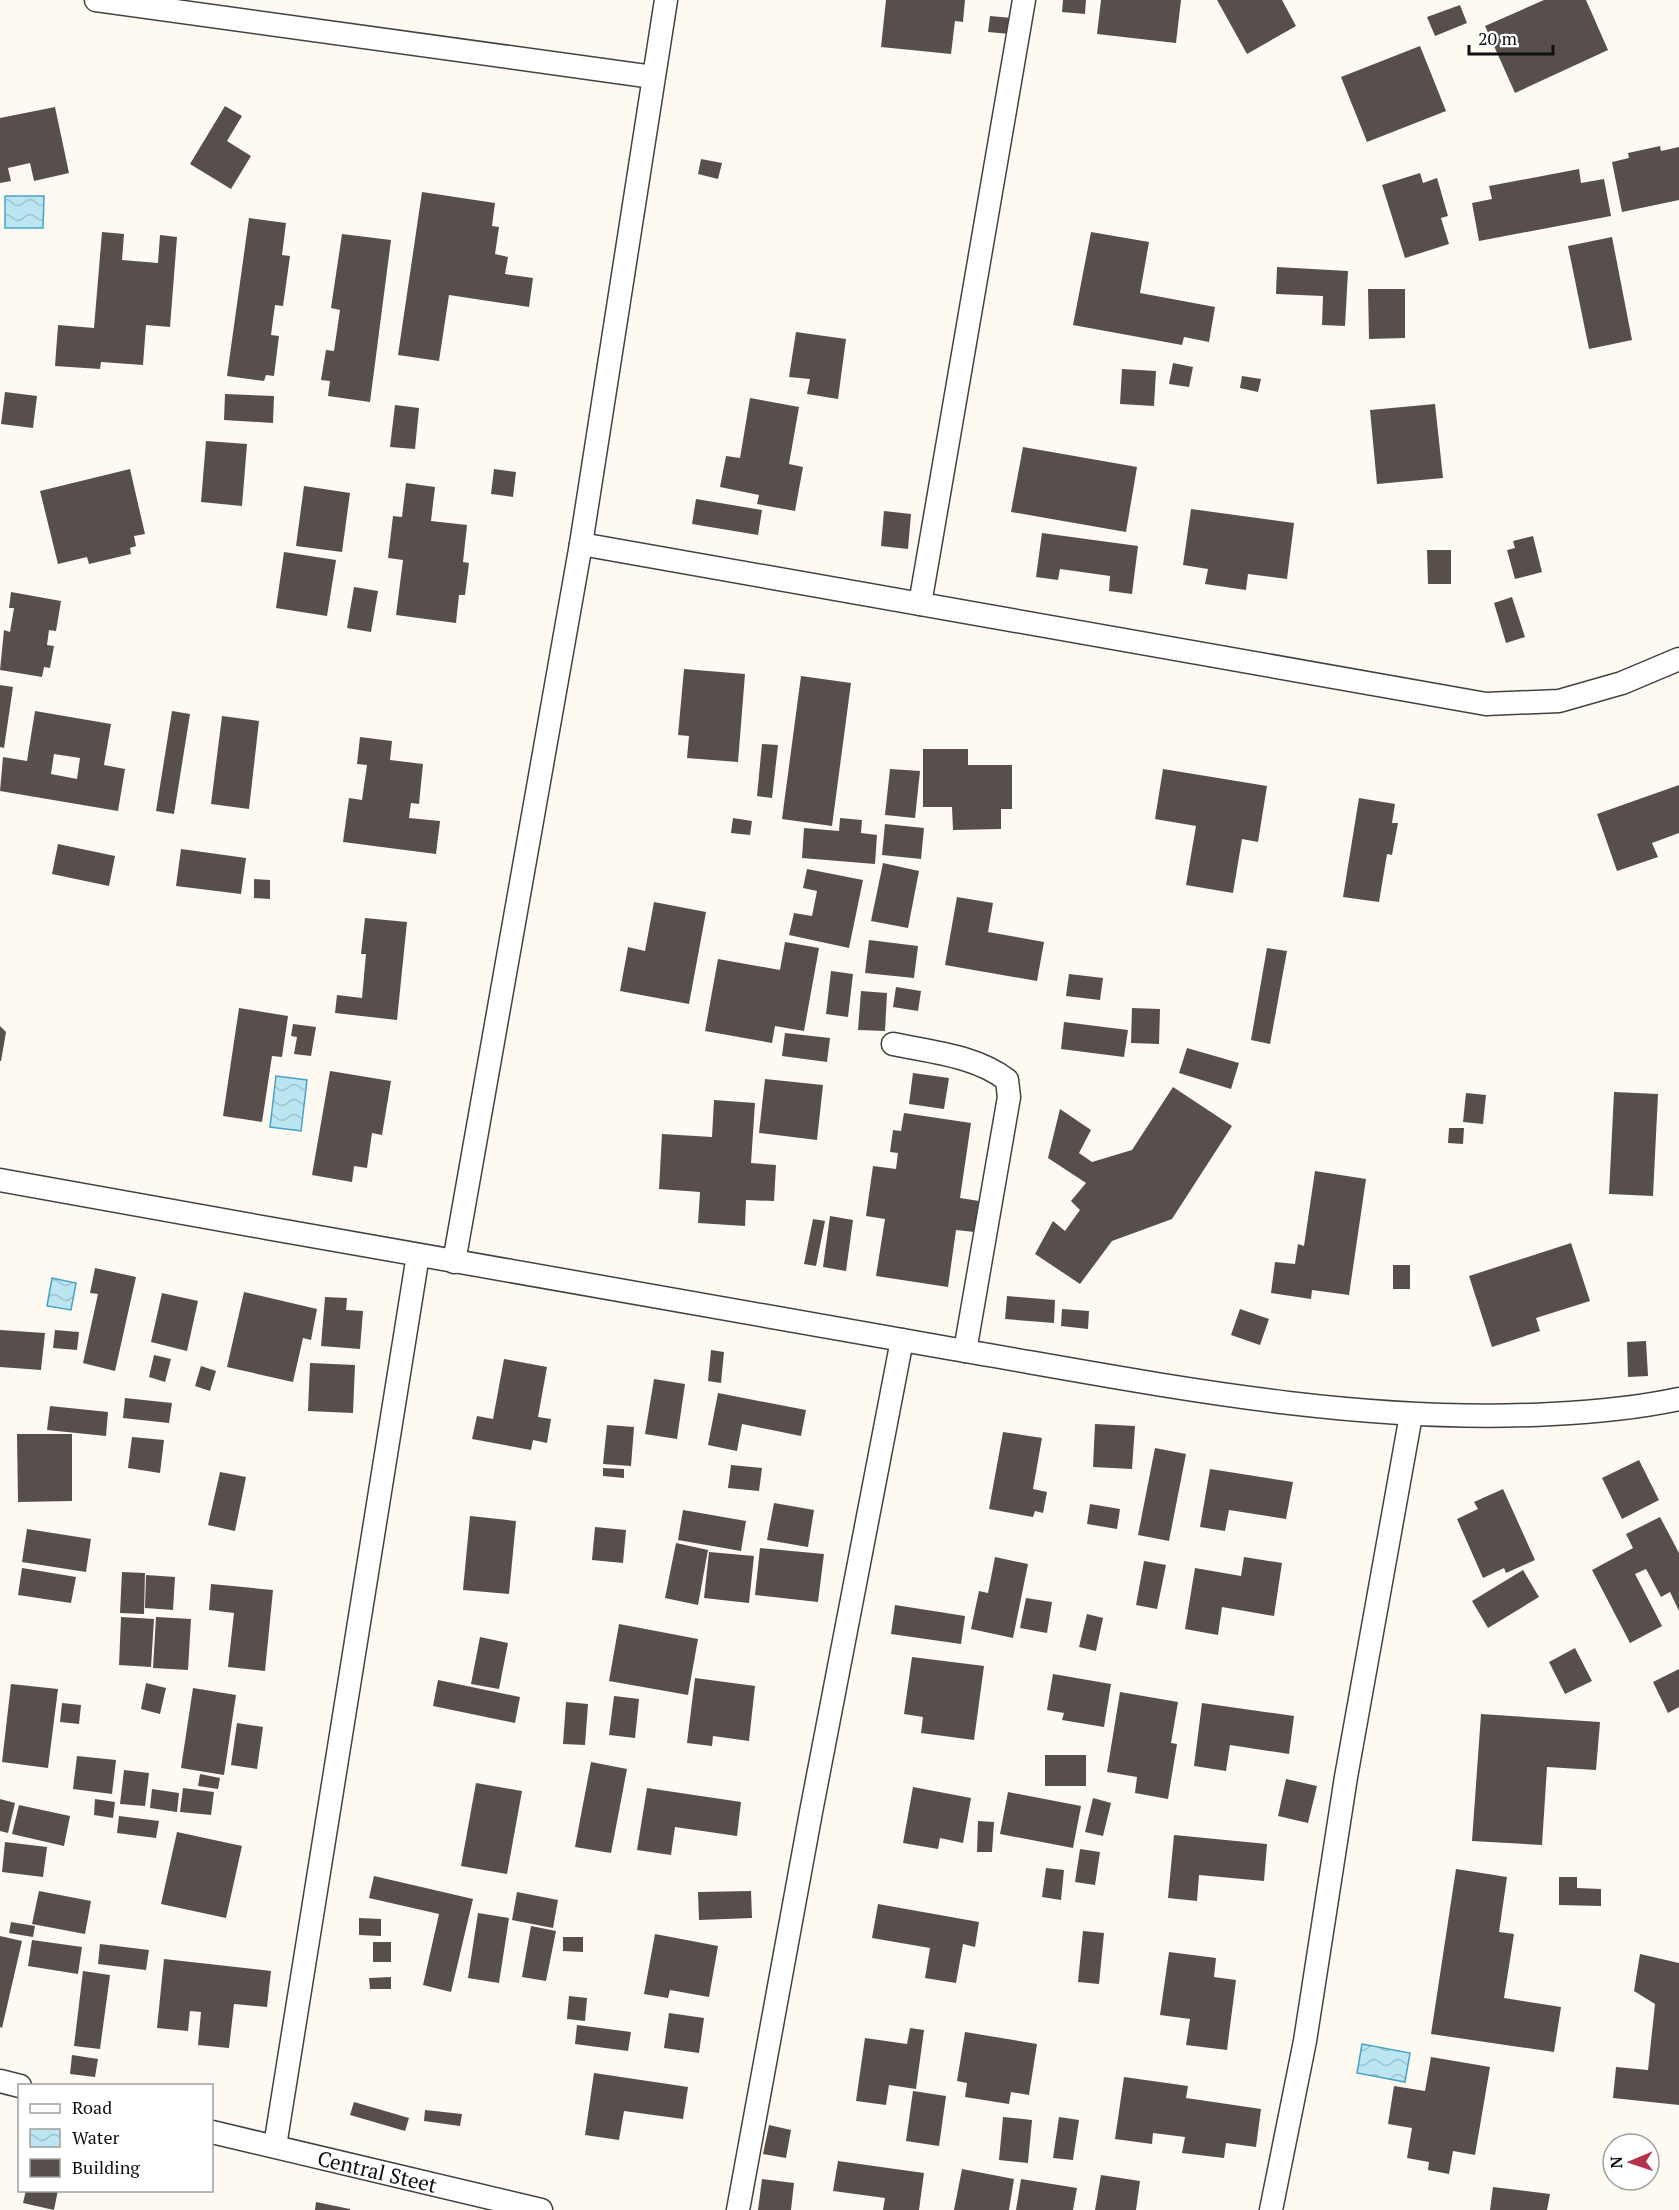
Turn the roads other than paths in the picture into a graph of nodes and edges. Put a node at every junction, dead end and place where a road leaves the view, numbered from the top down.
1 (96, 0) edge
2 (666, 0) edge
3 (1024, 0) edge
4 (653, 77) junction
5 (581, 544) junction
6 (920, 604) junction
7 (1679, 659) edge
8 (893, 1044) dead end
9 (0, 1180) edge
10 (418, 1255) junction
11 (454, 1262) junction
12 (902, 1340) junction
13 (965, 1351) junction
14 (1679, 1400) edge
15 (1411, 1415) junction
16 (0, 2081) edge
17 (18, 2086) edge
18 (213, 2132) edge
19 (275, 2146) junction
20 (541, 2210) edge
21 (738, 2210) edge
22 (1271, 2210) edge

1 - 4 street
2 - 4 street
3 - 6 street
4 - 5 street
5 - 6 street
5 - 11 street
6 - 7 street
8 - 13 street
9 - 10 street
10 - 11 street
10 - 19 street
11 - 12 street
12 - 13 street
12 - 21 street
13 - 15 street
14 - 15 street
15 - 22 street
16 - 17 street
18 - 19 street, Central Steet
19 - 20 street, Central Steet

